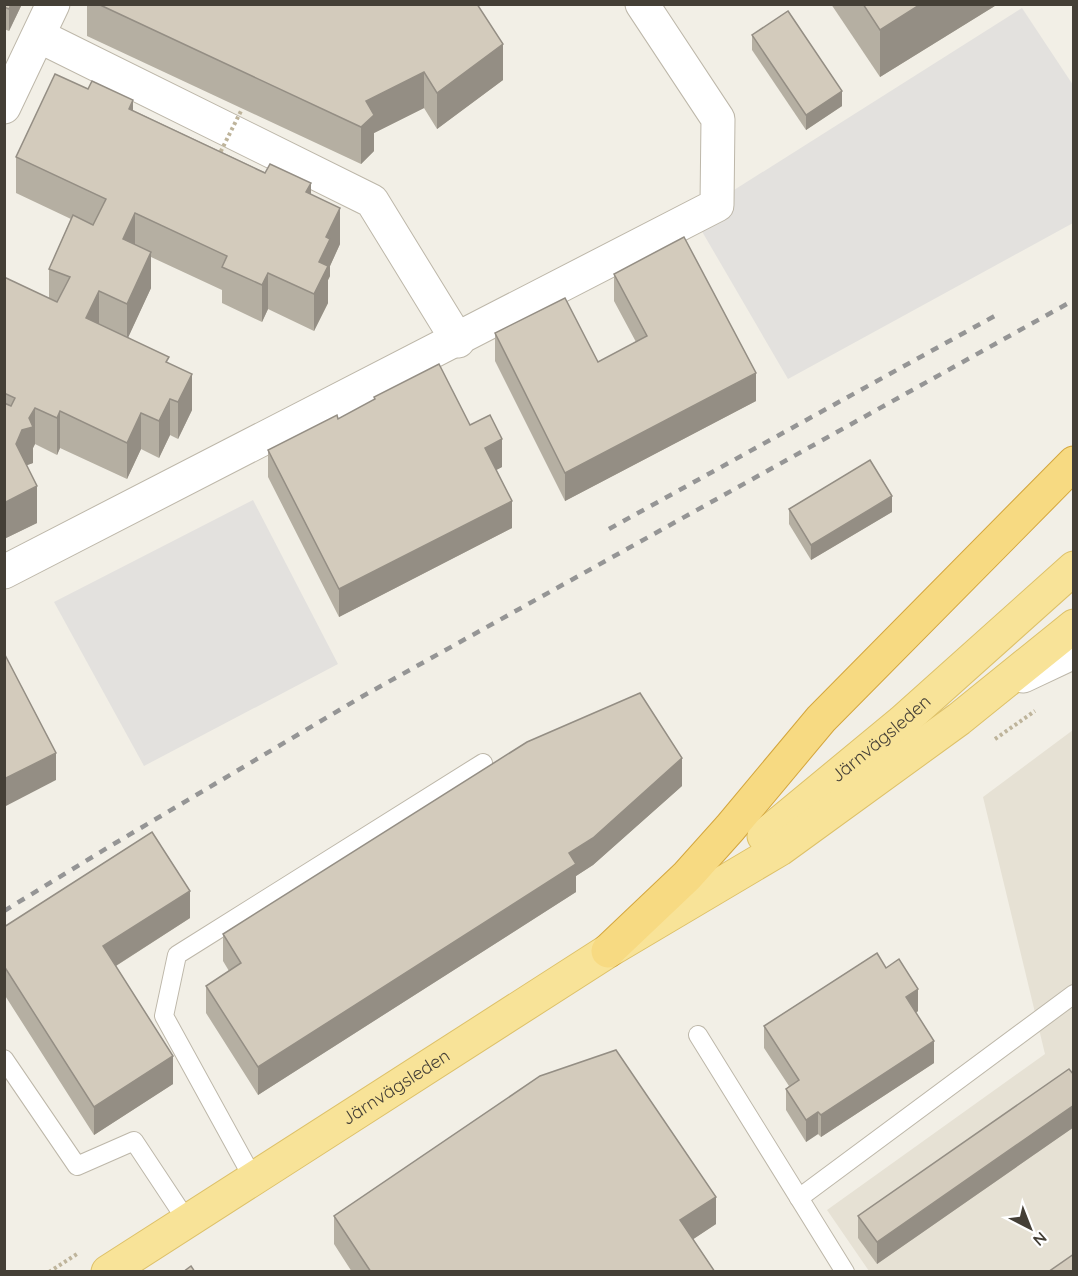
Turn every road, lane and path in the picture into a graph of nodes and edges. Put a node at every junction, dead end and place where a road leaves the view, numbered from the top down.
1 (53, 4) edge
2 (642, 4) edge
3 (39, 36) junction
4 (4, 107) edge
5 (242, 109) edge
6 (216, 160) edge
7 (458, 340) junction
8 (1074, 463) edge
9 (1074, 568) edge
10 (4, 572) edge
11 (1074, 626) edge
12 (1074, 652) edge
13 (1000, 687) junction
14 (483, 764) dead end
15 (685, 906) junction
16 (608, 951) junction
17 (1074, 994) edge
18 (698, 1035) dead end
19 (4, 1059) edge
20 (253, 1178) junction
21 (799, 1198) junction
22 (187, 1221) junction
23 (79, 1252) dead end
24 (49, 1272) edge
25 (108, 1272) edge
26 (845, 1272) edge

1 - 3 street
2 - 7 street
3 - 4 street
3 - 7 street
5 - 6 path, bridge
7 - 10 street
8 - 16 highway
9 - 15 main road, Järnvägsleden
11 - 13 main road, Järnvägsleden
12 - 13 street
13 - 15 main road, Järnvägsleden
14 - 20 lane
15 - 16 main road, Järnvägsleden
16 - 20 main road, Järnvägsleden
17 - 21 lane
18 - 21 lane
19 - 22 lane
20 - 22 main road, Järnvägsleden
21 - 26 lane
22 - 25 main road, Järnvägsleden
23 - 24 path

